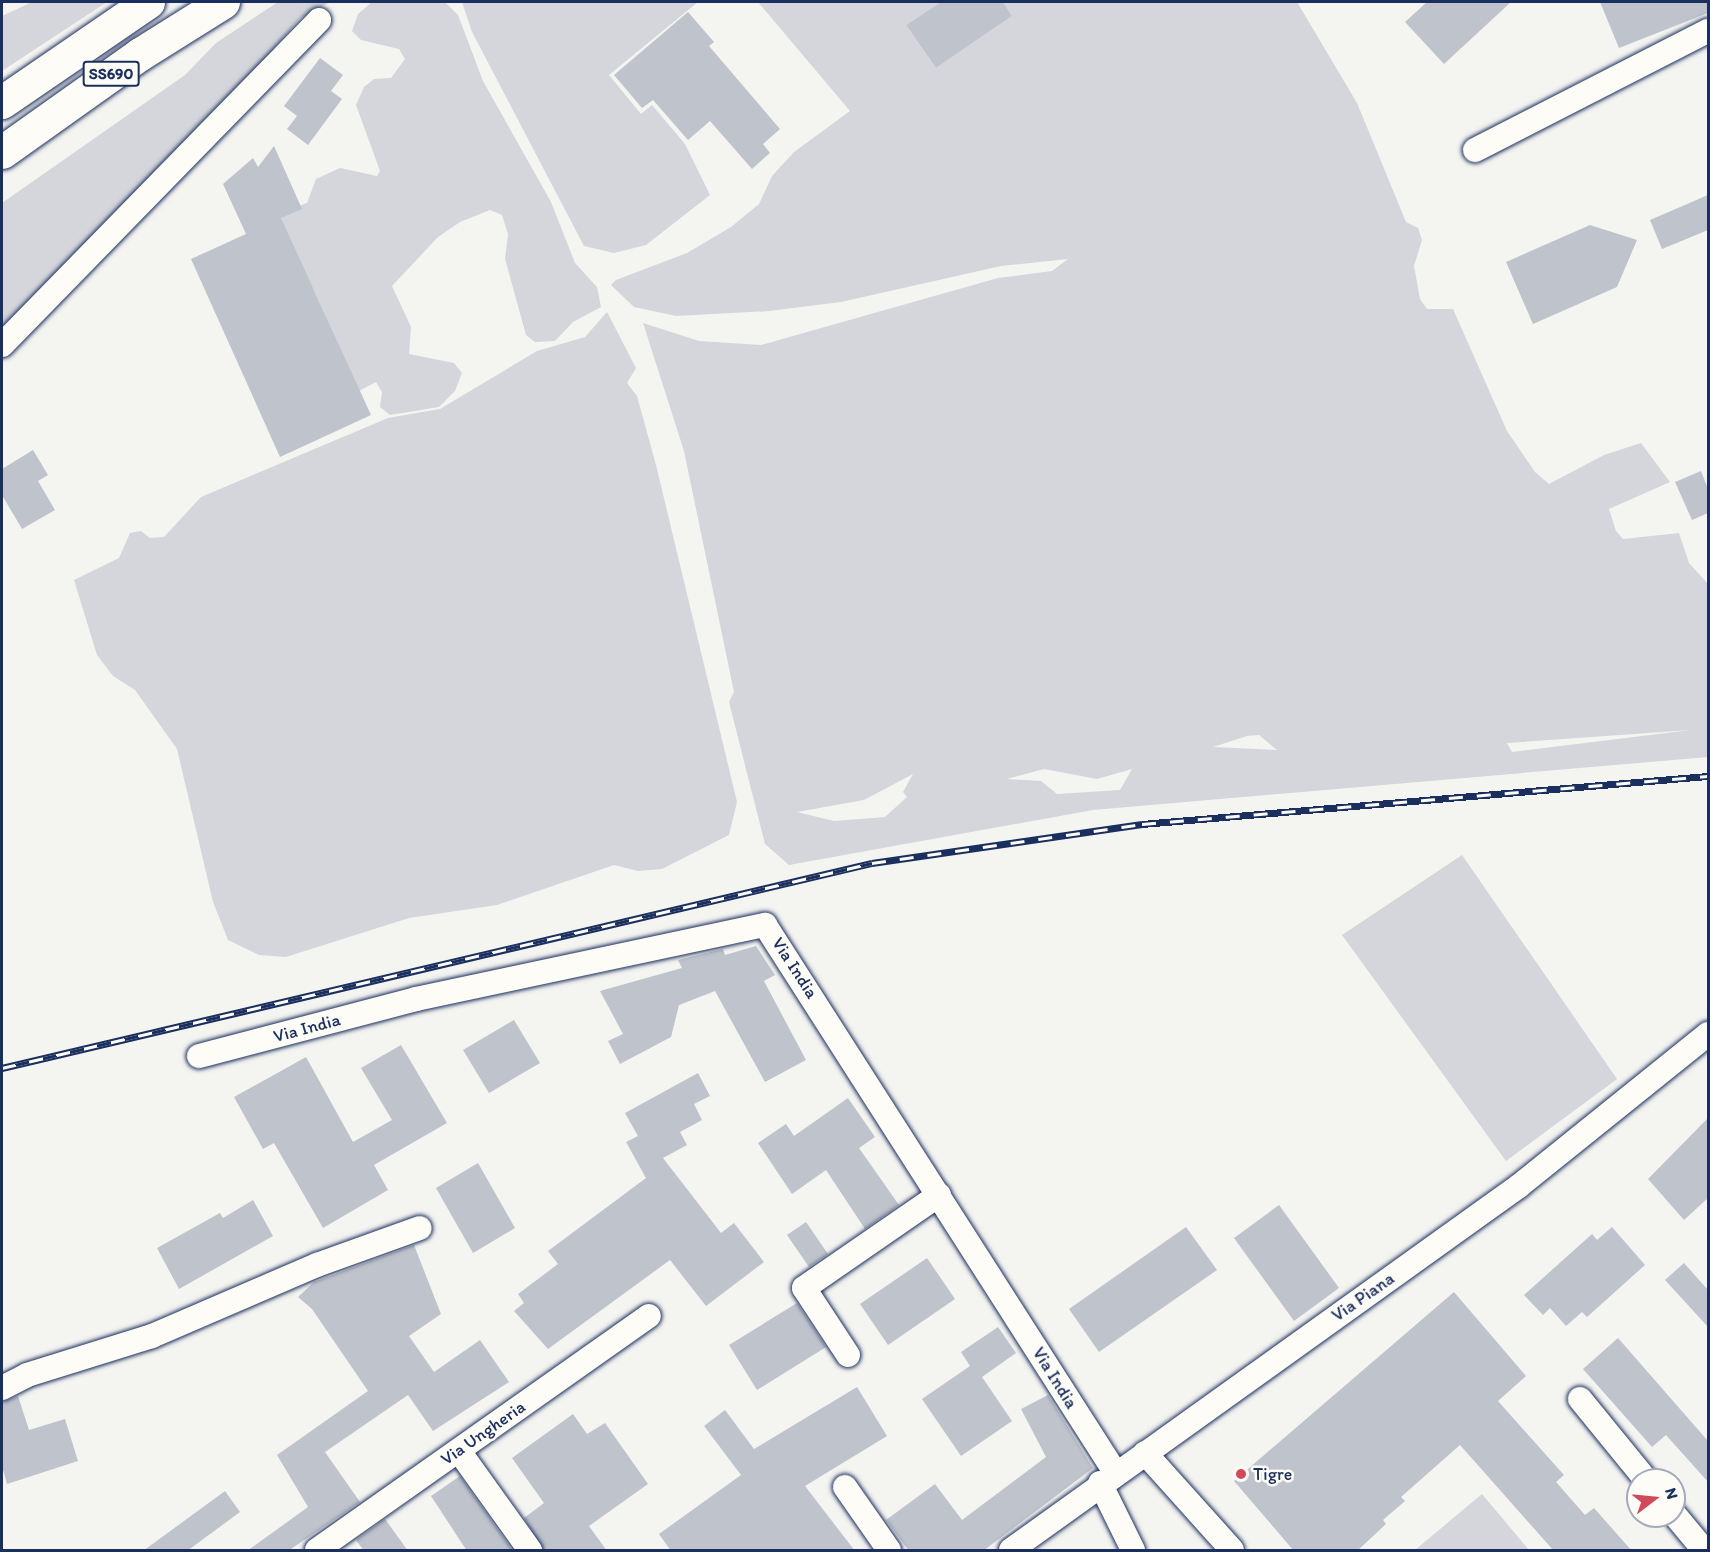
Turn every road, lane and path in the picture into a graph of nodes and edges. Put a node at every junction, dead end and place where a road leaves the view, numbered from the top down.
1 (148, 2) edge
2 (223, 2) edge
3 (319, 20) dead end
4 (1708, 31) edge
5 (2, 102) edge
6 (1475, 150) dead end
7 (2, 152) edge
8 (2, 345) edge
9 (1708, 1034) edge
10 (199, 1056) dead end
11 (939, 1195) junction
12 (420, 1228) dead end
13 (649, 1316) dead end
14 (848, 1355) dead end
15 (2, 1388) edge
16 (1580, 1399) dead end
17 (459, 1451) junction
18 (1145, 1453) junction
19 (1636, 1468) edge
20 (1107, 1478) junction
21 (845, 1487) dead end
22 (1685, 1528) edge
23 (317, 1551) edge
24 (530, 1551) edge
25 (889, 1551) edge
26 (1011, 1551) edge
27 (1133, 1551) edge
28 (1232, 1551) edge
29 (1704, 1551) edge

1 - 5 highway, SS690
2 - 7 highway, SS690
3 - 8 street
4 - 6 street
9 - 18 street, Via Piana
10 - 11 street, Via India
11 - 14 street
11 - 20 street, Via India
12 - 15 street
13 - 17 street, Via Ungheria
16 - 19 street
17 - 23 street, Via Ungheria
17 - 24 street
18 - 20 street, Via Piana
18 - 28 street
20 - 26 street, Via Piana
20 - 27 street, Via India
21 - 25 street
22 - 29 street

